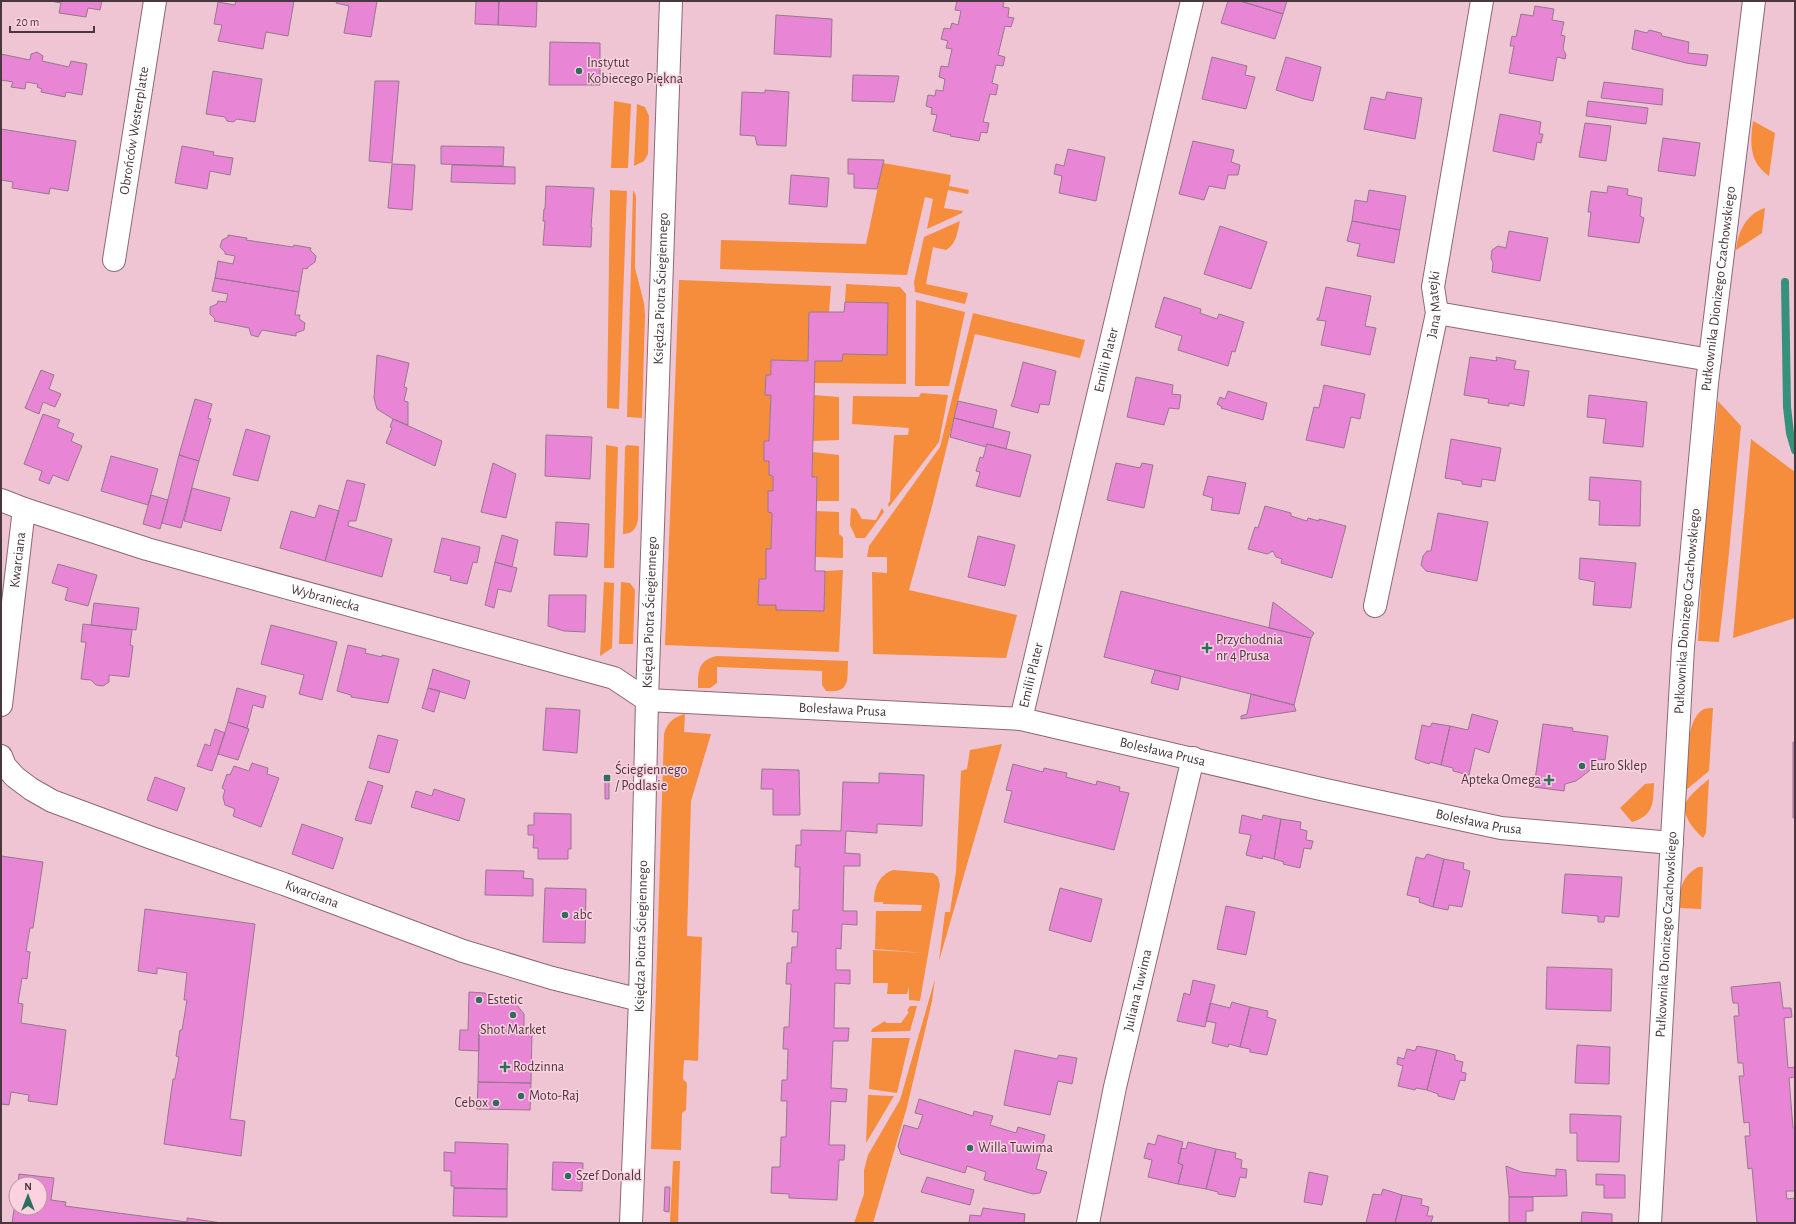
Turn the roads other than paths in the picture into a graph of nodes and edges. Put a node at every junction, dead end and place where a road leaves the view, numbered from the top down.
1 (155, 1) edge
2 (671, 1) edge
3 (1192, 1) edge
4 (1482, 1) edge
5 (1754, 1) edge
6 (114, 260) dead end
7 (1437, 313) junction
8 (1710, 360) junction
9 (1, 500) edge
10 (24, 509) junction
11 (1375, 606) dead end
12 (647, 700) junction
13 (1, 705) edge
14 (1020, 719) junction
15 (1, 756) edge
16 (1193, 758) junction
17 (1672, 843) junction
18 (640, 1000) junction
19 (631, 1223) edge
20 (1088, 1223) edge
21 (1650, 1223) edge

1 - 6 street, Obrońców Westerplatte
2 - 12 street, Księdza Piotra Ściegiennego
3 - 14 street, Emilii Plater
4 - 7 street, Jana Matejki
5 - 8 street, Pułkownika Dionizego Czachowskiego
7 - 8 street
7 - 11 street, Jana Matejki
8 - 17 street, Pułkownika Dionizego Czachowskiego
9 - 10 street, Wybraniecka
10 - 12 street, Wybraniecka
10 - 13 street, Kwarciana
12 - 14 street, Bolesława Prusa
12 - 18 street, Księdza Piotra Ściegiennego
14 - 16 street, Bolesława Prusa
15 - 18 street, Kwarciana
16 - 17 street, Bolesława Prusa
16 - 20 street, Juliana Tuwima
17 - 21 street, Pułkownika Dionizego Czachowskiego
18 - 19 street, Księdza Piotra Ściegiennego

